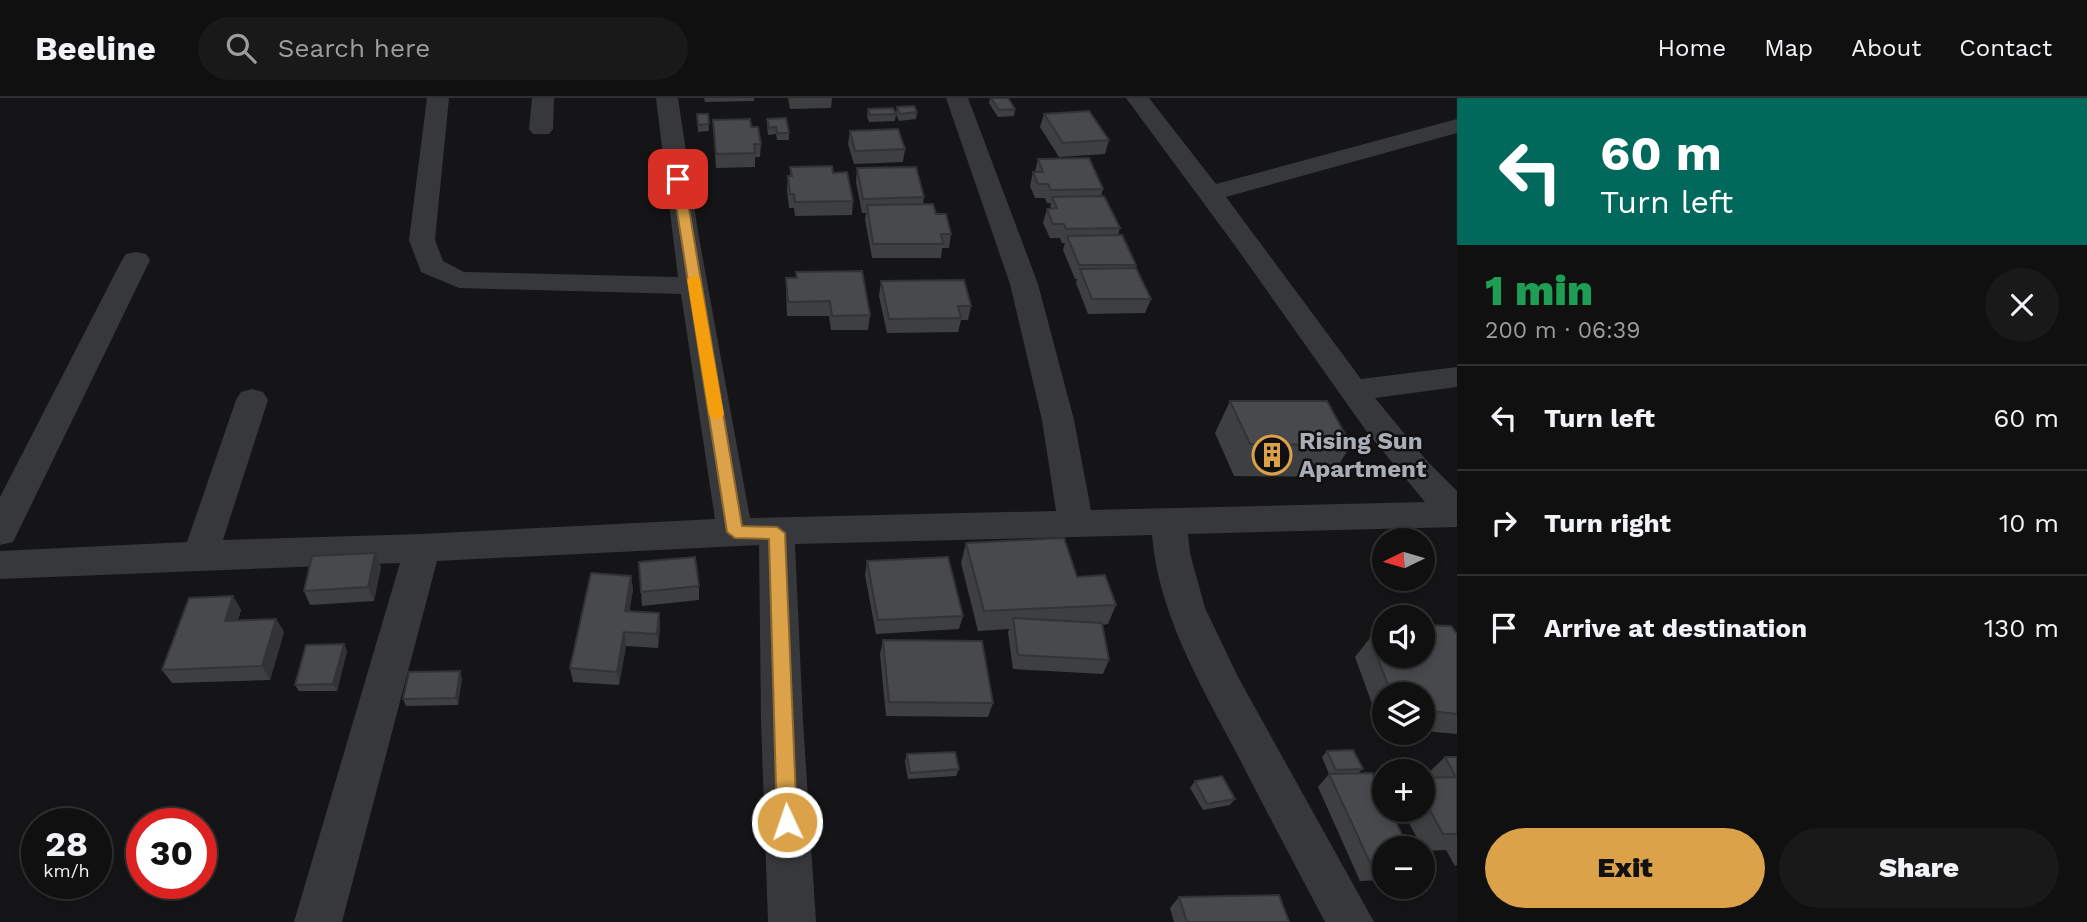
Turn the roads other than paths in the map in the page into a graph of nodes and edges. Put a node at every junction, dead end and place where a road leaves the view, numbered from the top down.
1 (438, 98) edge
2 (543, 98) edge
3 (667, 98) edge
4 (957, 98) edge
5 (1137, 98) edge
6 (1457, 126) edge
7 (541, 128) dead end
8 (1212, 193) junction
9 (136, 260) dead end
10 (695, 286) junction
11 (1457, 377) edge
12 (1353, 390) junction
13 (252, 400) dead end
14 (1457, 513) edge
15 (1169, 520) junction
16 (1076, 522) junction
17 (0, 532) edge
18 (735, 532) junction
19 (777, 533) junction
20 (422, 548) junction
21 (200, 555) junction
22 (0, 565) edge
23 (318, 922) edge
24 (792, 922) edge
25 (1350, 922) edge

1 - 10 street
2 - 7 street
3 - 10 street
4 - 16 street
5 - 8 street
6 - 8 street
8 - 12 street
9 - 17 street
10 - 18 street
11 - 12 street
12 - 14 street
13 - 21 street
14 - 15 street
15 - 16 street
15 - 25 street
16 - 19 street
18 - 19 street
18 - 20 street
19 - 24 street
20 - 21 street
20 - 23 street
21 - 22 street

